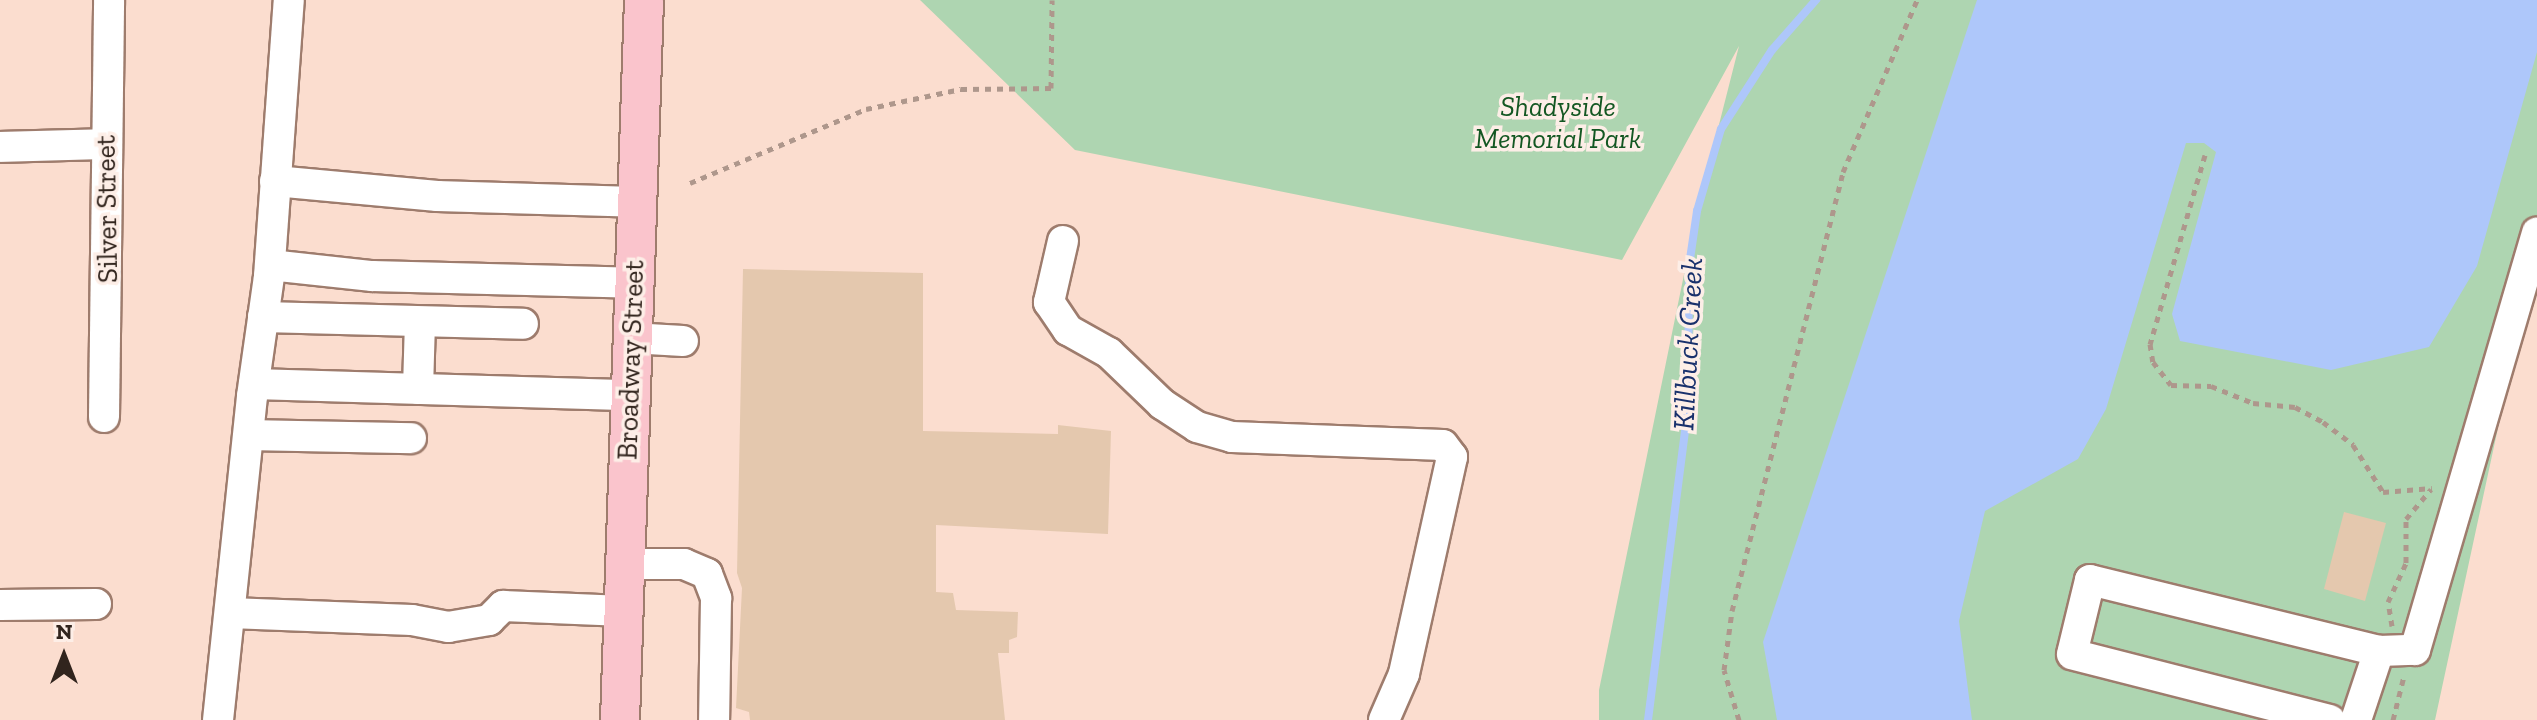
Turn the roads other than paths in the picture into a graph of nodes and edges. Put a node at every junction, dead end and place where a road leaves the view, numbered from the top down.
1 (109, 0) edge
2 (289, 0) edge
3 (644, 0) edge
4 (106, 144) junction
5 (0, 147) edge
6 (275, 181) junction
7 (635, 202) junction
8 (2537, 232) edge
9 (1063, 241) dead end
10 (270, 265) junction
11 (460, 278) junction
12 (633, 283) junction
13 (263, 317) junction
14 (420, 323) junction
15 (458, 323) junction
16 (523, 324) dead end
17 (631, 338) junction
18 (683, 341) dead end
19 (254, 384) junction
20 (418, 389) junction
21 (630, 395) junction
22 (104, 417) dead end
23 (249, 435) junction
24 (411, 438) dead end
25 (625, 564) junction
26 (96, 604) dead end
27 (0, 605) edge
28 (624, 611) junction
29 (230, 613) junction
30 (2392, 651) junction
31 (218, 720) edge
32 (620, 720) edge
33 (714, 720) edge
34 (1384, 720) edge
35 (2330, 720) edge
36 (2356, 720) edge

1 - 4 street, Silver Street
2 - 6 street
3 - 7 main road, Broadway Street
4 - 5 street
4 - 22 street, Silver Street
6 - 7 street
6 - 10 street
7 - 12 main road, Broadway Street
8 - 30 street
9 - 34 street
10 - 11 street
10 - 13 street
11 - 12 street
11 - 15 street
12 - 17 main road, Broadway Street
13 - 14 street
13 - 19 street
14 - 15 street
14 - 20 street
15 - 16 street
17 - 18 street
17 - 21 main road, Broadway Street
19 - 20 street
19 - 23 street
20 - 21 street
21 - 25 main road, Broadway Street
23 - 24 street
23 - 29 street
25 - 28 main road, Broadway Street
25 - 33 street
26 - 27 street
28 - 29 street
28 - 32 main road, Broadway Street
29 - 31 street
30 - 35 street
30 - 36 street

